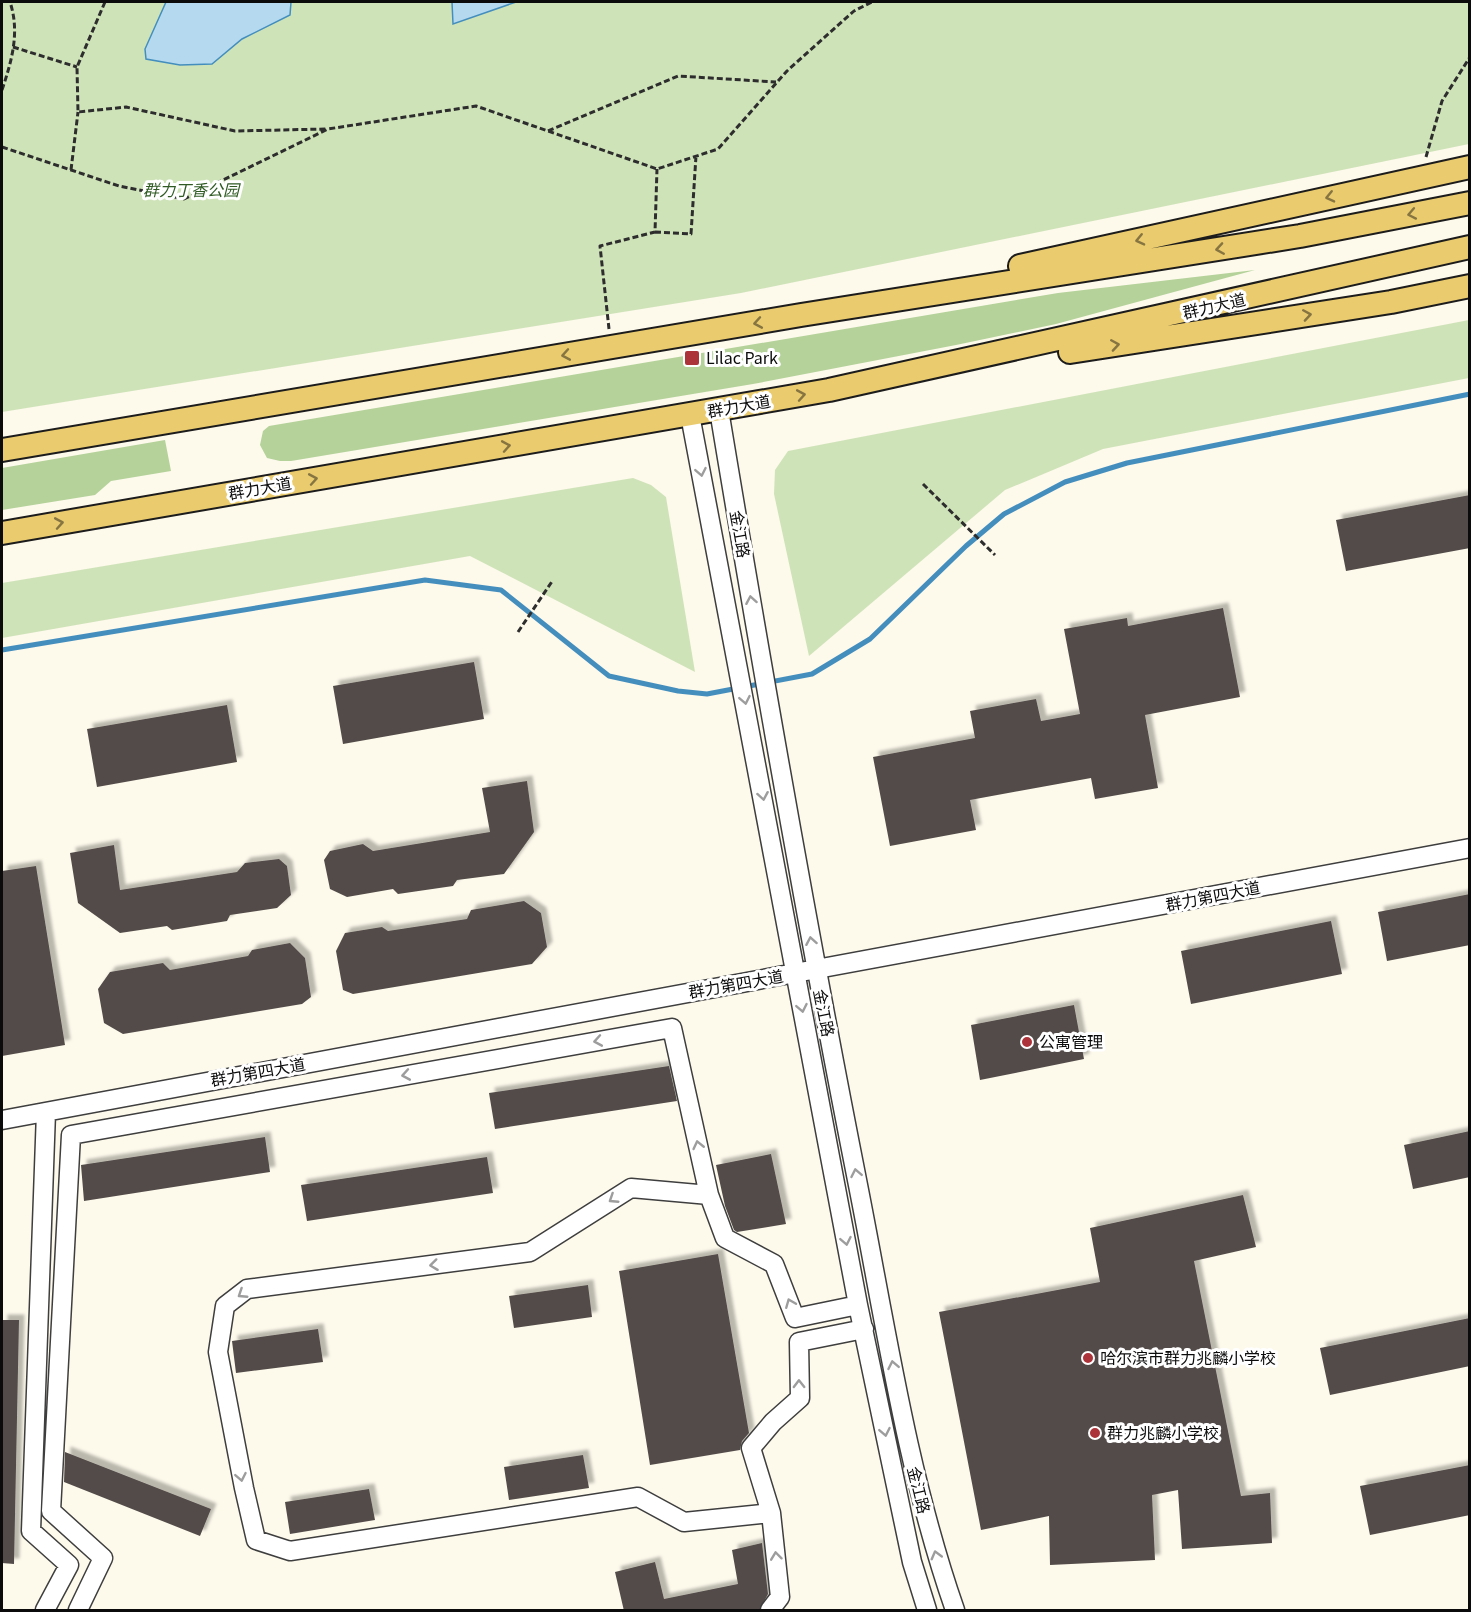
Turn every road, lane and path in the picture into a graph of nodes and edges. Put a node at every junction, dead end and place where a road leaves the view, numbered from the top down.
1 (10, 2) edge
2 (105, 2) edge
3 (872, 2) edge
4 (13, 47) junction
5 (1470, 57) edge
6 (77, 67) junction
7 (777, 82) junction
8 (2, 90) edge
9 (78, 112) junction
10 (327, 129) junction
11 (547, 132) junction
12 (2, 147) edge
13 (696, 156) junction
14 (1470, 167) edge
15 (657, 169) junction
16 (71, 170) junction
17 (1421, 177) junction
18 (1470, 203) edge
19 (655, 232) junction
20 (1470, 247) edge
21 (1470, 286) edge
22 (801, 315) junction
23 (610, 340) dead end
24 (829, 390) junction
25 (719, 410) junction
26 (690, 415) junction
27 (2, 450) edge
28 (923, 484) dead end
29 (2, 532) edge
30 (995, 555) dead end
31 (553, 580) dead end
32 (518, 632) dead end
33 (1470, 848) edge
34 (816, 970) junction
35 (795, 973) junction
36 (46, 1112) junction
37 (2, 1120) edge
38 (709, 1195) junction
39 (858, 1305) junction
40 (864, 1329) junction
41 (771, 1513) junction
42 (45, 1611) edge
43 (78, 1611) edge
44 (770, 1611) edge
45 (927, 1611) edge
46 (955, 1611) edge

1 - 4 path
2 - 6 path
3 - 7 path
4 - 6 path
4 - 8 path
5 - 17 path
6 - 9 path
7 - 11 path
7 - 13 path
9 - 10 path
9 - 16 path
10 - 11 path
10 - 16 path
11 - 15 path
12 - 16 path
13 - 15 path
13 - 19 path
14 - 17 main road
15 - 19 path
17 -> 22 main road
18 -> 22 main road
19 - 23 path
20 - 24 main road, 群力大道
24 -> 21 main road
22 -> 27 main road
25 -> 24 main road, 群力大道
25 - 26 main road, 群力大道
34 -> 25 street, 金江路
29 -> 26 main road, 群力大道
26 -> 35 street, 金江路
28 - 30 path
31 - 32 path
33 - 34 street, 群力第四大道
34 - 35 street, 群力第四大道
46 -> 34 street, 金江路
35 - 36 street, 群力第四大道
35 -> 39 street, 金江路
36 - 37 street, 群力第四大道
36 - 42 street
39 -> 38 street
38 -> 41 street
38 -> 43 street
39 - 40 street, 金江路
41 -> 40 street
40 -> 45 street, 金江路
44 -> 41 street

